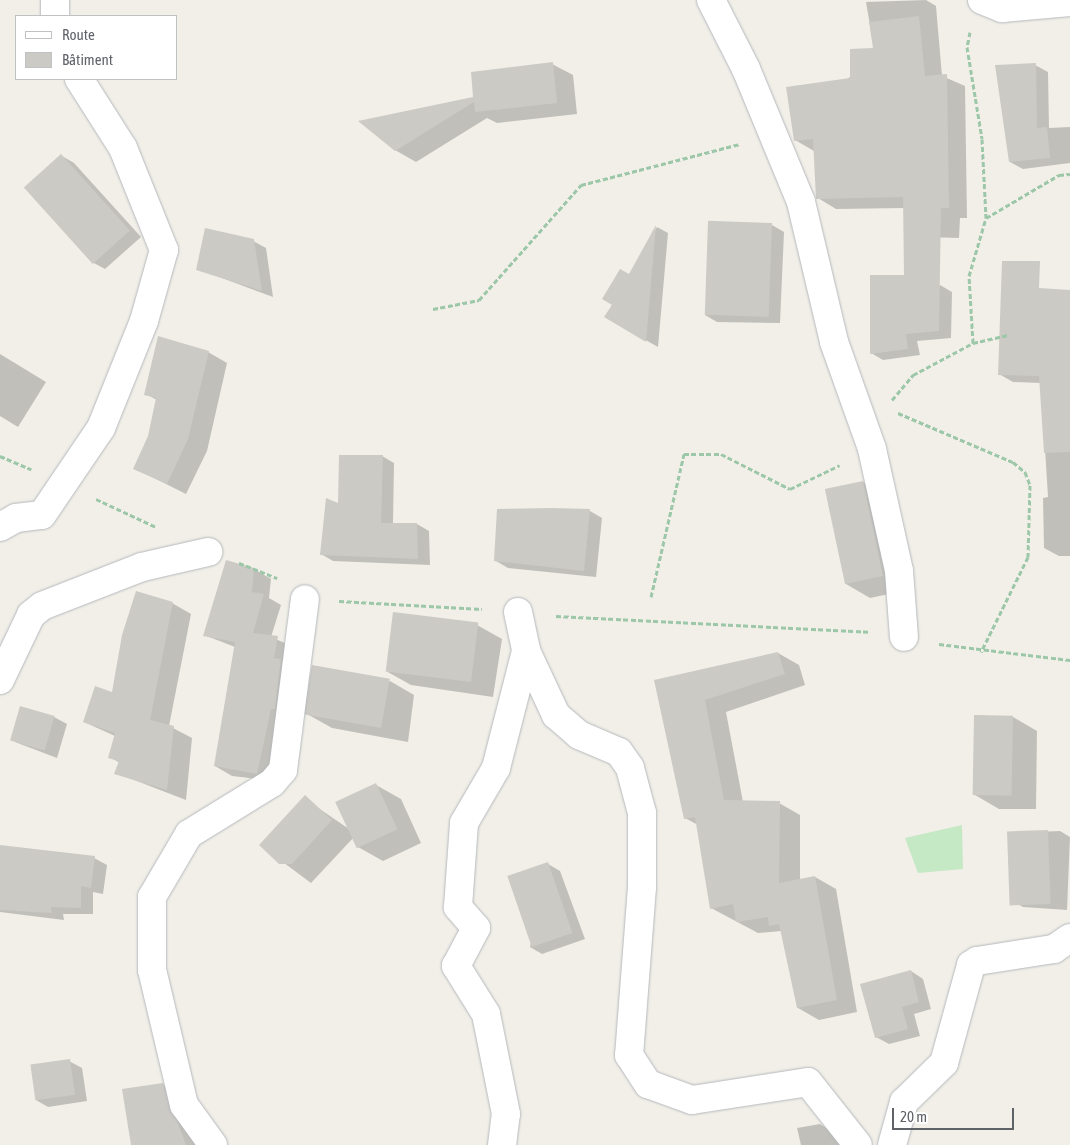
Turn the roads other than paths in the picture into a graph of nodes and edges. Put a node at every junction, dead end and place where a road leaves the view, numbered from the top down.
1 (55, 0) edge
2 (711, 0) edge
3 (982, 0) edge
4 (1070, 2) edge
5 (56, 15) edge
6 (80, 80) edge
7 (0, 527) edge
8 (208, 552) dead end
9 (305, 599) dead end
10 (518, 612) dead end
11 (904, 637) dead end
12 (526, 651) junction
13 (0, 680) edge
14 (1070, 938) edge
15 (213, 1145) edge
16 (502, 1145) edge
17 (858, 1145) edge
18 (892, 1145) edge

1 - 5 street
2 - 11 street
3 - 4 street
6 - 7 street
8 - 13 street
9 - 15 street
10 - 12 street
12 - 16 street
12 - 17 street
14 - 18 street

